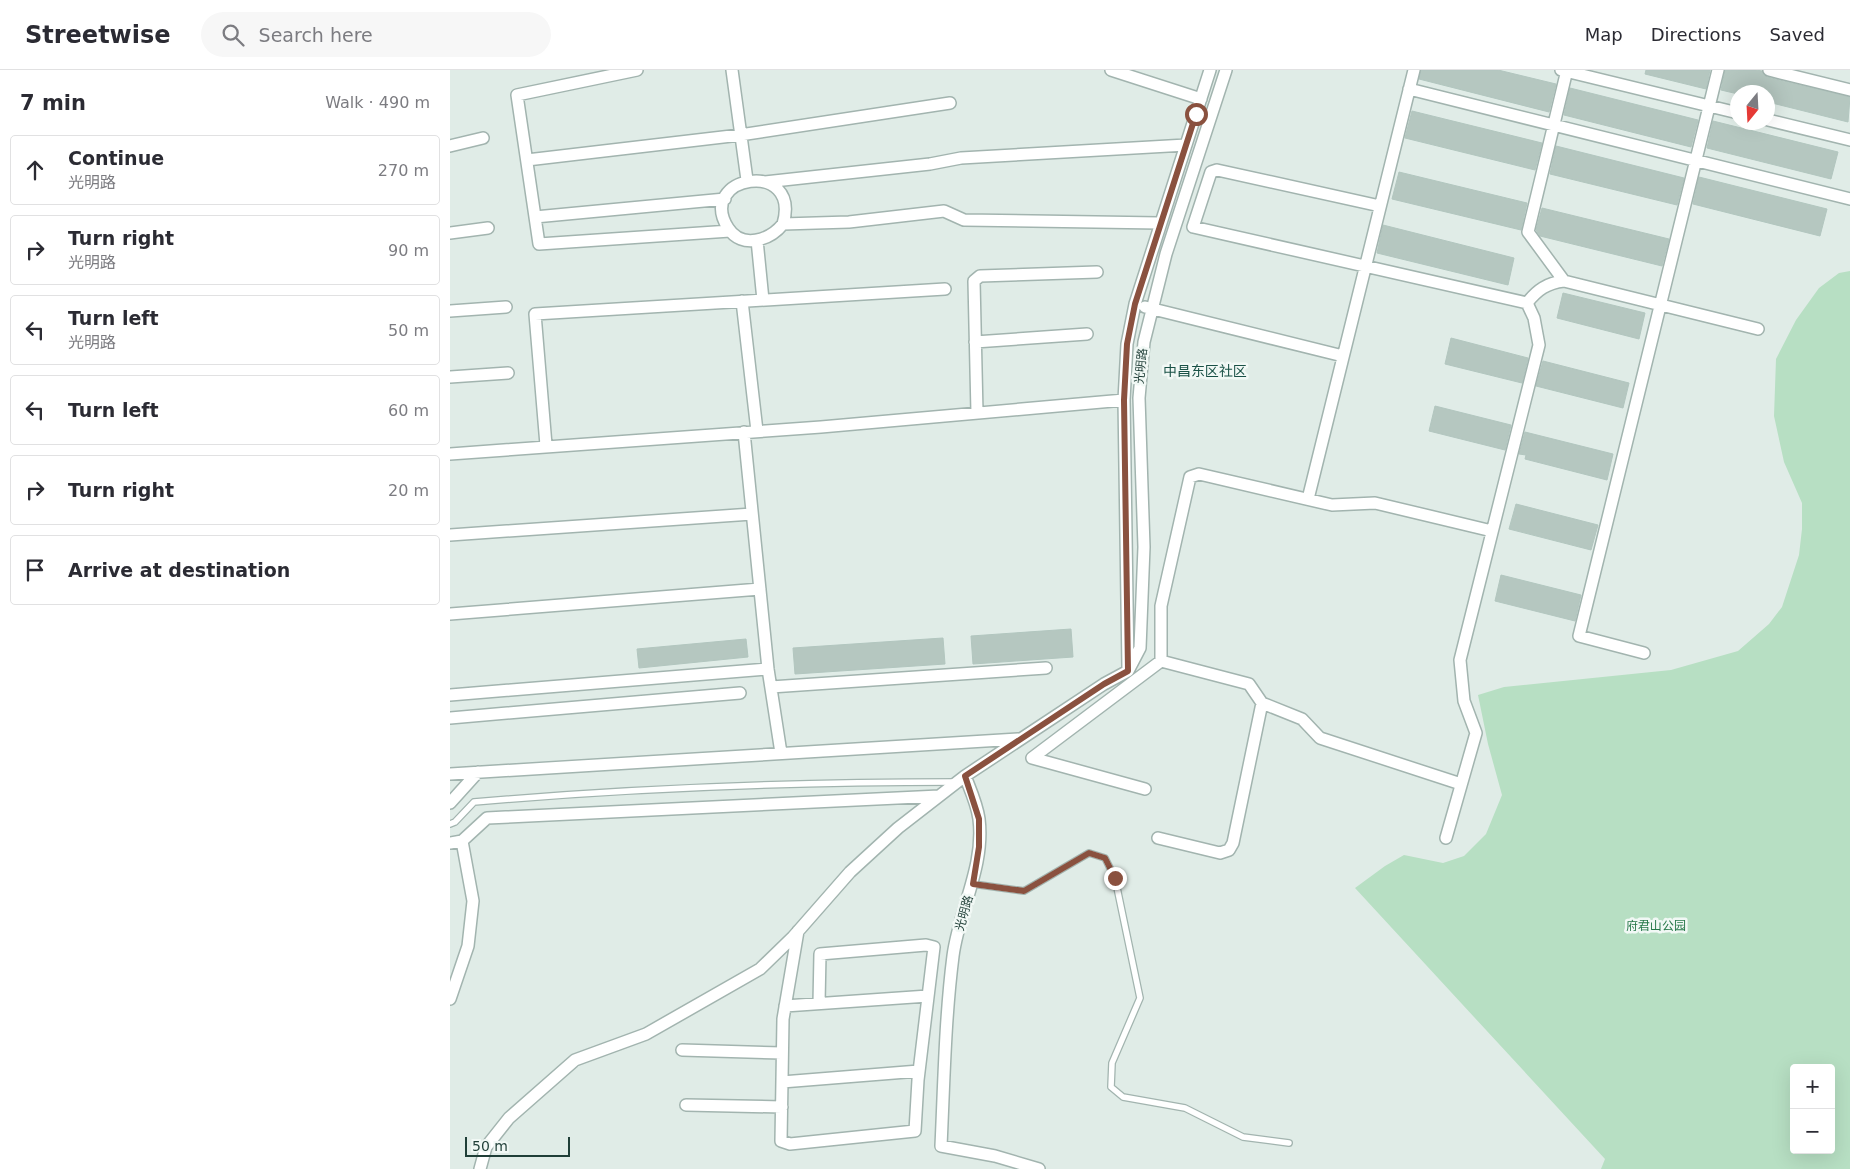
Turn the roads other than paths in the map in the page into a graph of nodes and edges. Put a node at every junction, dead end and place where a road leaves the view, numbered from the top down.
1 (637, 70) edge
2 (732, 70) edge
3 (1111, 70) edge
4 (1210, 70) edge
5 (1226, 70) edge
6 (1414, 70) edge
7 (1565, 70) edge
8 (1718, 70) edge
9 (1769, 70) edge
10 (1409, 89) junction
11 (1850, 90) edge
12 (1200, 99) junction
13 (950, 103) dead end
14 (1710, 106) junction
15 (1730, 111) edge
16 (1775, 122) edge
17 (1554, 125) junction
18 (740, 135) junction
19 (483, 138) dead end
20 (1850, 140) edge
21 (1186, 145) junction
22 (450, 146) edge
23 (527, 160) junction
24 (1696, 160) junction
25 (747, 180) junction
26 (764, 182) junction
27 (1850, 198) edge
28 (725, 199) junction
29 (1380, 206) junction
30 (535, 217) junction
31 (1160, 223) junction
32 (783, 224) junction
33 (488, 228) dead end
34 (730, 231) junction
35 (450, 234) edge
36 (757, 240) junction
37 (1365, 268) junction
38 (1097, 272) dead end
39 (1564, 281) junction
40 (946, 289) dead end
41 (763, 300) junction
42 (742, 301) junction
43 (1527, 303) junction
44 (1135, 304) junction
45 (1661, 305) junction
46 (506, 307) dead end
47 (1151, 308) junction
48 (450, 311) edge
49 (1758, 330) dead end
50 (1087, 334) dead end
51 (975, 342) junction
52 (1343, 356) junction
53 (508, 373) dead end
54 (450, 377) edge
55 (1124, 400) junction
56 (977, 413) junction
57 (758, 431) junction
58 (744, 432) junction
59 (546, 445) junction
60 (450, 454) edge
61 (1308, 499) junction
62 (752, 514) junction
63 (1492, 531) junction
64 (450, 535) edge
65 (760, 589) junction
66 (450, 614) edge
67 (1644, 653) dead end
68 (1161, 661) junction
69 (1046, 668) dead end
70 (768, 669) junction
71 (1128, 671) junction
72 (771, 687) junction
73 (740, 693) dead end
74 (450, 695) edge
75 (1262, 703) junction
76 (450, 718) edge
77 (1020, 739) junction
78 (781, 753) junction
79 (478, 772) junction
80 (450, 774) edge
81 (961, 779) junction
82 (1462, 784) junction
83 (1145, 789) dead end
84 (939, 796) junction
85 (450, 803) edge
86 (450, 824) edge
87 (1158, 838) dead end
88 (1446, 838) dead end
89 (456, 842) edge
90 (973, 884) junction
91 (798, 931) junction
92 (928, 996) junction
93 (450, 1000) edge
94 (819, 1003) junction
95 (785, 1006) junction
96 (682, 1050) dead end
97 (782, 1053) junction
98 (919, 1071) junction
99 (782, 1082) junction
100 (686, 1106) dead end
101 (782, 1107) junction
102 (1289, 1143) dead end
103 (480, 1169) edge
104 (1039, 1169) edge

1 - 23 street
2 - 18 street
3 - 12 street
4 - 12 street, 光明路
5 - 47 street, 光明路
6 - 10 street
7 - 14 street
7 - 17 street
8 - 14 street
9 - 11 street
10 - 17 street
10 - 29 street
12 - 21 street, 光明路
13 - 18 street
14 - 15 street
14 - 24 street
16 - 20 street
17 - 24 street
17 - 39 street
18 - 23 street
18 - 25 street
19 - 22 street
21 - 26 street
21 - 31 street, 光明路
23 - 30 street
24 - 27 street
24 - 45 street
25 - 26 street
25 - 28 street
26 - 32 street
28 - 30 street
28 - 34 street
29 - 37 street
29 - 37 street
30 - 34 street
31 - 32 street
31 - 44 street, 光明路
32 - 36 street
33 - 35 street
34 - 36 street
36 - 41 street
37 - 43 street
37 - 52 street
38 - 51 street
39 - 43 street
39 - 45 street
40 - 41 street
41 - 42 street
42 - 57 street
42 - 59 street
43 - 63 street
44 - 47 street
44 - 55 street, 光明路
45 - 49 street
45 - 67 street
46 - 48 street
47 - 52 street
47 - 71 street, 光明路
50 - 51 street
51 - 56 street
52 - 61 street
53 - 54 street
55 - 56 street
55 - 71 street, 光明路
56 - 57 street
57 - 58 street
58 - 59 street
58 - 62 street
59 - 60 street
61 - 63 street
61 - 68 street
62 - 64 street
62 - 65 street
63 - 82 street
65 - 66 street
65 - 70 street
68 - 75 street
68 - 83 street
69 - 72 street
70 - 72 street
70 - 74 street
71 - 77 street
72 - 78 street
73 - 76 street
75 - 82 street
75 - 87 street
77 - 78 street
77 - 81 street
78 - 79 street
79 - 80 street
79 - 85 street
81 - 84 street
81 - 86 lane
81 - 90 street, 光明路
82 - 88 street
84 - 89 street
84 - 91 street
89 - 93 street
90 - 102 lane
90 - 104 street, 光明路
91 - 95 street
91 - 103 street
92 - 94 street
92 - 94 street
92 - 98 street
94 - 95 street
95 - 97 street
96 - 97 street
97 - 99 street
98 - 99 street
98 - 101 street
99 - 101 street
100 - 101 street

